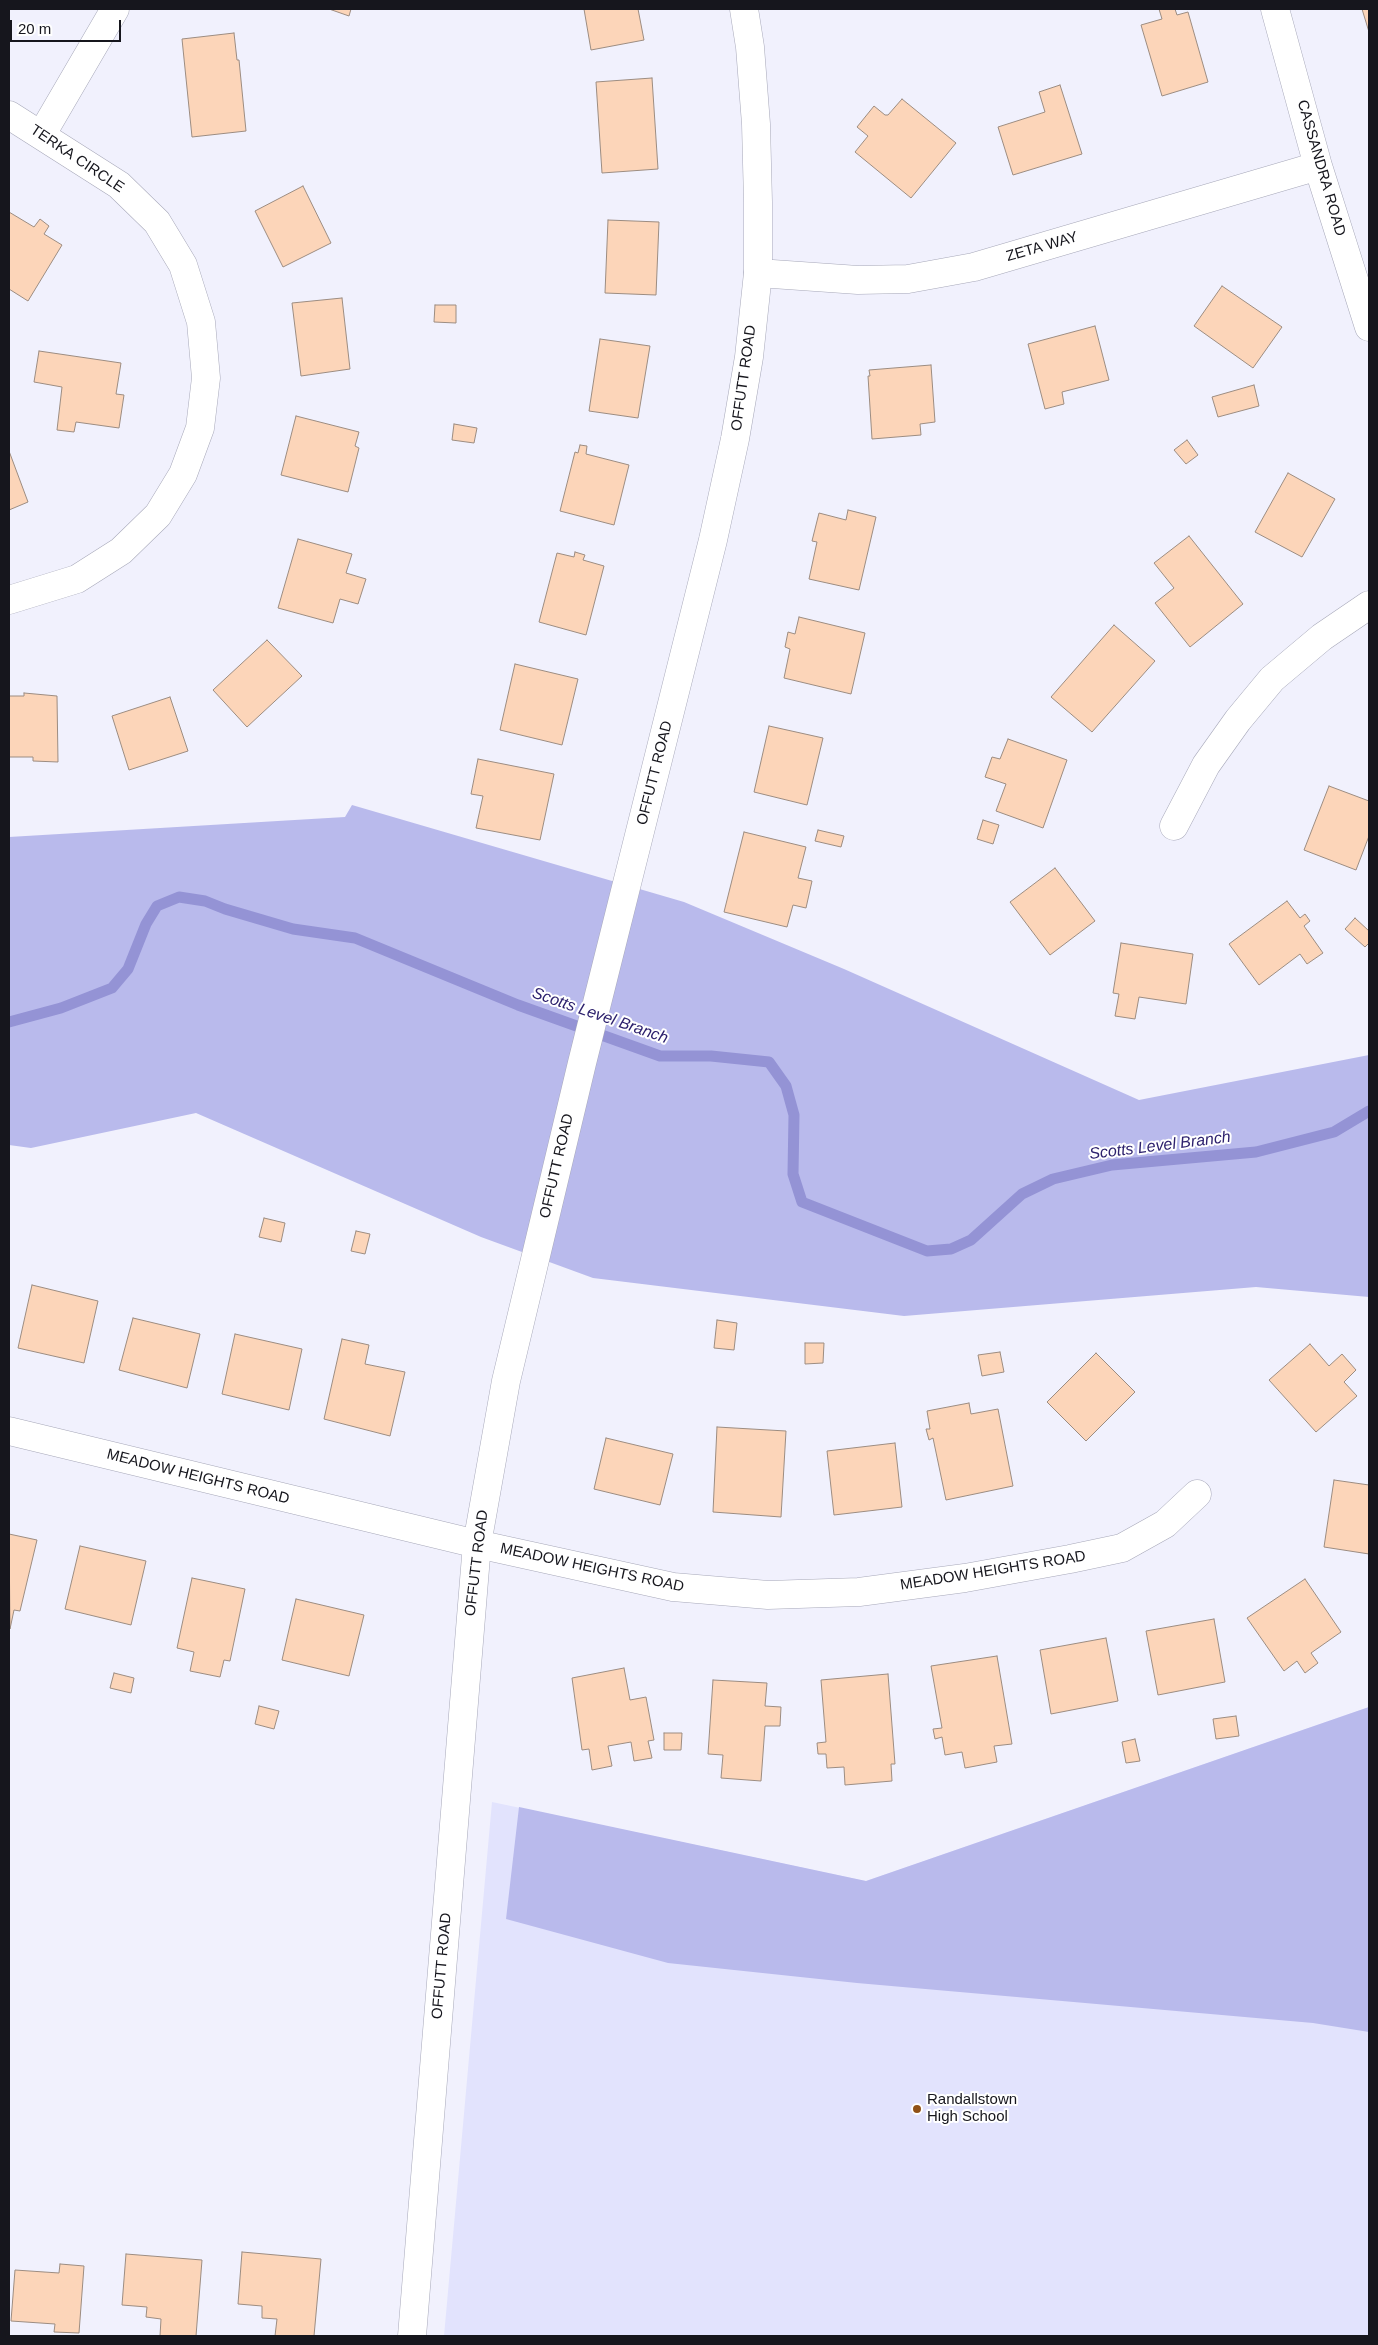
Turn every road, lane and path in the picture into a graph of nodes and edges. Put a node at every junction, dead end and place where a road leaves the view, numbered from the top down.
1 (114, 9) edge
2 (744, 9) edge
3 (1275, 9) edge
4 (9, 115) edge
5 (42, 134) junction
6 (1318, 166) junction
7 (758, 273) junction
8 (1369, 327) edge
9 (9, 600) edge
10 (1369, 605) edge
11 (1174, 826) dead end
12 (9, 1431) edge
13 (1197, 1494) dead end
14 (477, 1544) junction
15 (412, 2336) edge

1 - 5 street
2 - 7 street, OFFUTT ROAD
3 - 6 street, CASSANDRA ROAD
4 - 5 street, TERKA CIRCLE
5 - 9 street, TERKA CIRCLE
6 - 7 street, ZETA WAY
6 - 8 street, CASSANDRA ROAD
7 - 14 street, OFFUTT ROAD
10 - 11 street
12 - 14 street, MEADOW HEIGHTS ROAD
13 - 14 street, MEADOW HEIGHTS ROAD
14 - 15 street, OFFUTT ROAD

